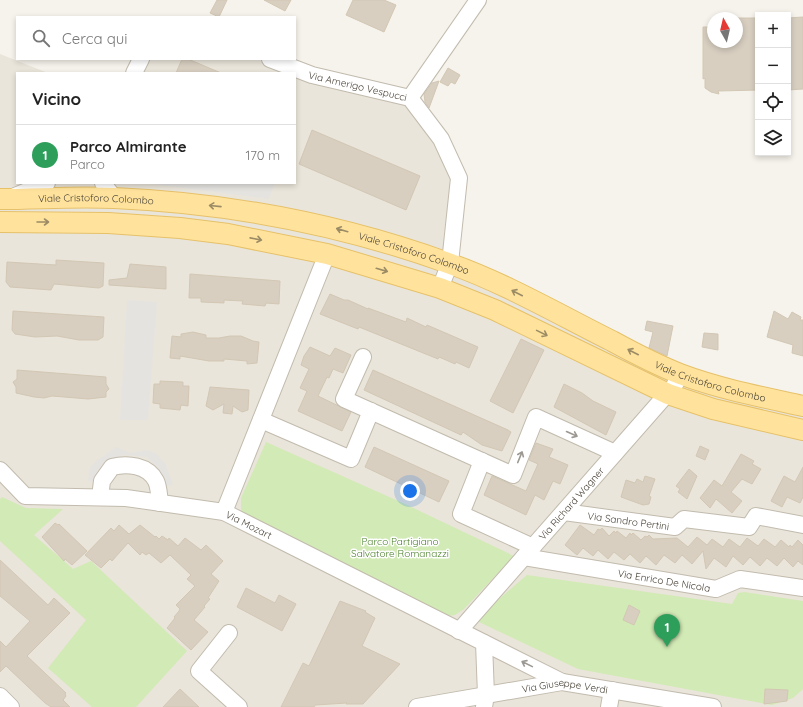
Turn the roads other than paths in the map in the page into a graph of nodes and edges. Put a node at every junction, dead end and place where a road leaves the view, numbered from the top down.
1 (478, 0) edge
2 (140, 60) edge
3 (273, 60) edge
4 (134, 72) edge
5 (410, 98) junction
6 (44, 184) edge
7 (109, 190) edge
8 (2, 199) edge
9 (182, 203) junction
10 (0, 222) edge
11 (182, 228) junction
12 (327, 254) junction
13 (450, 263) junction
14 (440, 288) junction
15 (363, 357) dead end
16 (681, 374) junction
17 (668, 394) junction
18 (803, 406) edge
19 (371, 411) junction
20 (261, 420) junction
21 (803, 430) edge
22 (615, 453) junction
23 (482, 461) junction
24 (0, 470) edge
25 (100, 497) junction
26 (160, 503) junction
27 (224, 512) junction
28 (564, 512) junction
29 (803, 526) edge
30 (528, 552) junction
31 (803, 588) edge
32 (459, 631) junction
33 (229, 633) dead end
34 (484, 643) junction
35 (562, 682) junction
36 (612, 690) junction
37 (0, 696) edge
38 (485, 701) edge
39 (11, 707) edge
40 (239, 707) edge
41 (417, 707) edge
42 (609, 707) edge
43 (713, 707) edge

1 - 5 street
2 - 4 street
3 - 5 street, Via Amerigo Vespucci
5 - 13 street, Via Amerigo Vespucci
6 - 8 street
7 - 8 main road, Viale Cristoforo Colombo
7 - 9 main road, Viale Cristoforo Colombo
9 - 11 street
13 -> 9 main road, Viale Cristoforo Colombo
10 -> 11 main road
11 -> 12 main road
12 -> 14 main road
12 - 20 street
13 - 14 street, Via Amerigo Vespucci
16 -> 13 main road, Viale Cristoforo Colombo
14 -> 17 main road
15 - 19 street
16 - 17 street, Via Richard Wagner
16 - 18 main road, Viale Cristoforo Colombo
17 - 21 main road
17 - 22 street, Via Richard Wagner
19 - 20 street
19 - 23 street
20 - 27 street
23 -> 22 street
22 - 28 street, Via Richard Wagner
23 - 30 street, Via Enrico De Nicola
24 - 25 street, Via Mozart
25 - 26 street, Via Mozart
25 - 26 street
26 - 27 street, Via Mozart
27 - 32 street, Via Mozart
28 - 29 street, Via Sandro Pertini
28 - 30 street, Via Richard Wagner
30 - 31 street, Via Enrico De Nicola
30 - 32 street, Via Richard Wagner
32 - 34 street, Via Mozart
33 - 40 street
35 -> 34 street, Via Mozart
34 - 38 street
35 - 36 street, Via Giuseppe Verdi
35 - 38 street, Via Giuseppe Verdi
36 - 42 street
36 - 43 street, Via Giuseppe Verdi
37 - 39 street
38 - 41 street, Via Giuseppe Verdi

